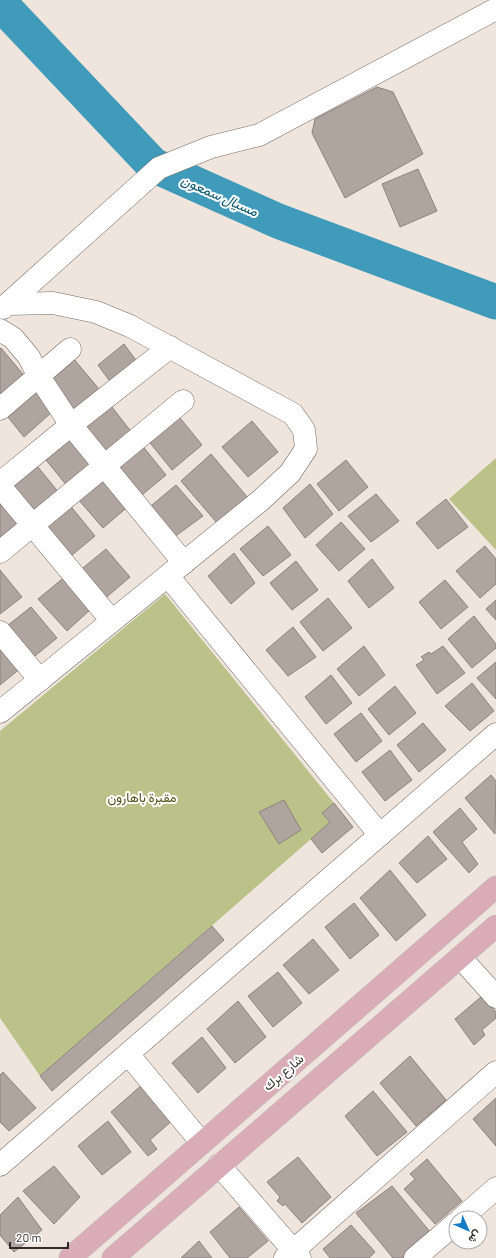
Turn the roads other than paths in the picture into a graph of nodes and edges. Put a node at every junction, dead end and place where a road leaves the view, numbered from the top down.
1 (496, 9) edge
2 (4, 306) edge
3 (3, 336) edge
4 (170, 347) junction
5 (70, 349) dead end
6 (38, 375) junction
7 (183, 401) dead end
8 (0, 409) edge
9 (71, 425) junction
10 (104, 465) junction
11 (0, 485) edge
12 (32, 525) junction
13 (0, 552) edge
14 (176, 569) junction
15 (112, 621) junction
16 (0, 632) edge
17 (40, 680) junction
18 (0, 712) edge
19 (496, 734) edge
20 (380, 835) junction
21 (496, 887) edge
22 (496, 926) edge
23 (460, 957) junction
24 (496, 997) edge
25 (128, 1054) junction
26 (496, 1072) edge
27 (202, 1143) junction
28 (0, 1165) edge
29 (219, 1165) junction
30 (496, 1188) edge
31 (471, 1210) edge
32 (448, 1230) edge
33 (293, 1256) edge
34 (70, 1258) edge
35 (113, 1258) edge
36 (416, 1258) edge

1 - 2 street
2 - 4 street
3 - 6 street
4 - 9 street
4 - 14 street
5 - 6 street
6 - 8 street
6 - 9 street
7 - 10 street
9 - 10 street
9 - 11 street
10 - 12 street
10 - 14 street
11 - 12 street
12 - 13 street
12 - 15 street
14 - 15 street
14 - 20 street
15 - 17 street
16 - 17 street
17 - 18 street
19 - 20 street
20 - 25 street
21 - 27 main road, شارع برك
22 - 23 main road
23 - 24 street
23 - 29 main road
25 - 27 street
25 - 28 street
26 - 33 street
27 - 34 main road, شارع برك
29 - 33 street
29 - 35 main road
30 - 31 street
32 - 36 street

